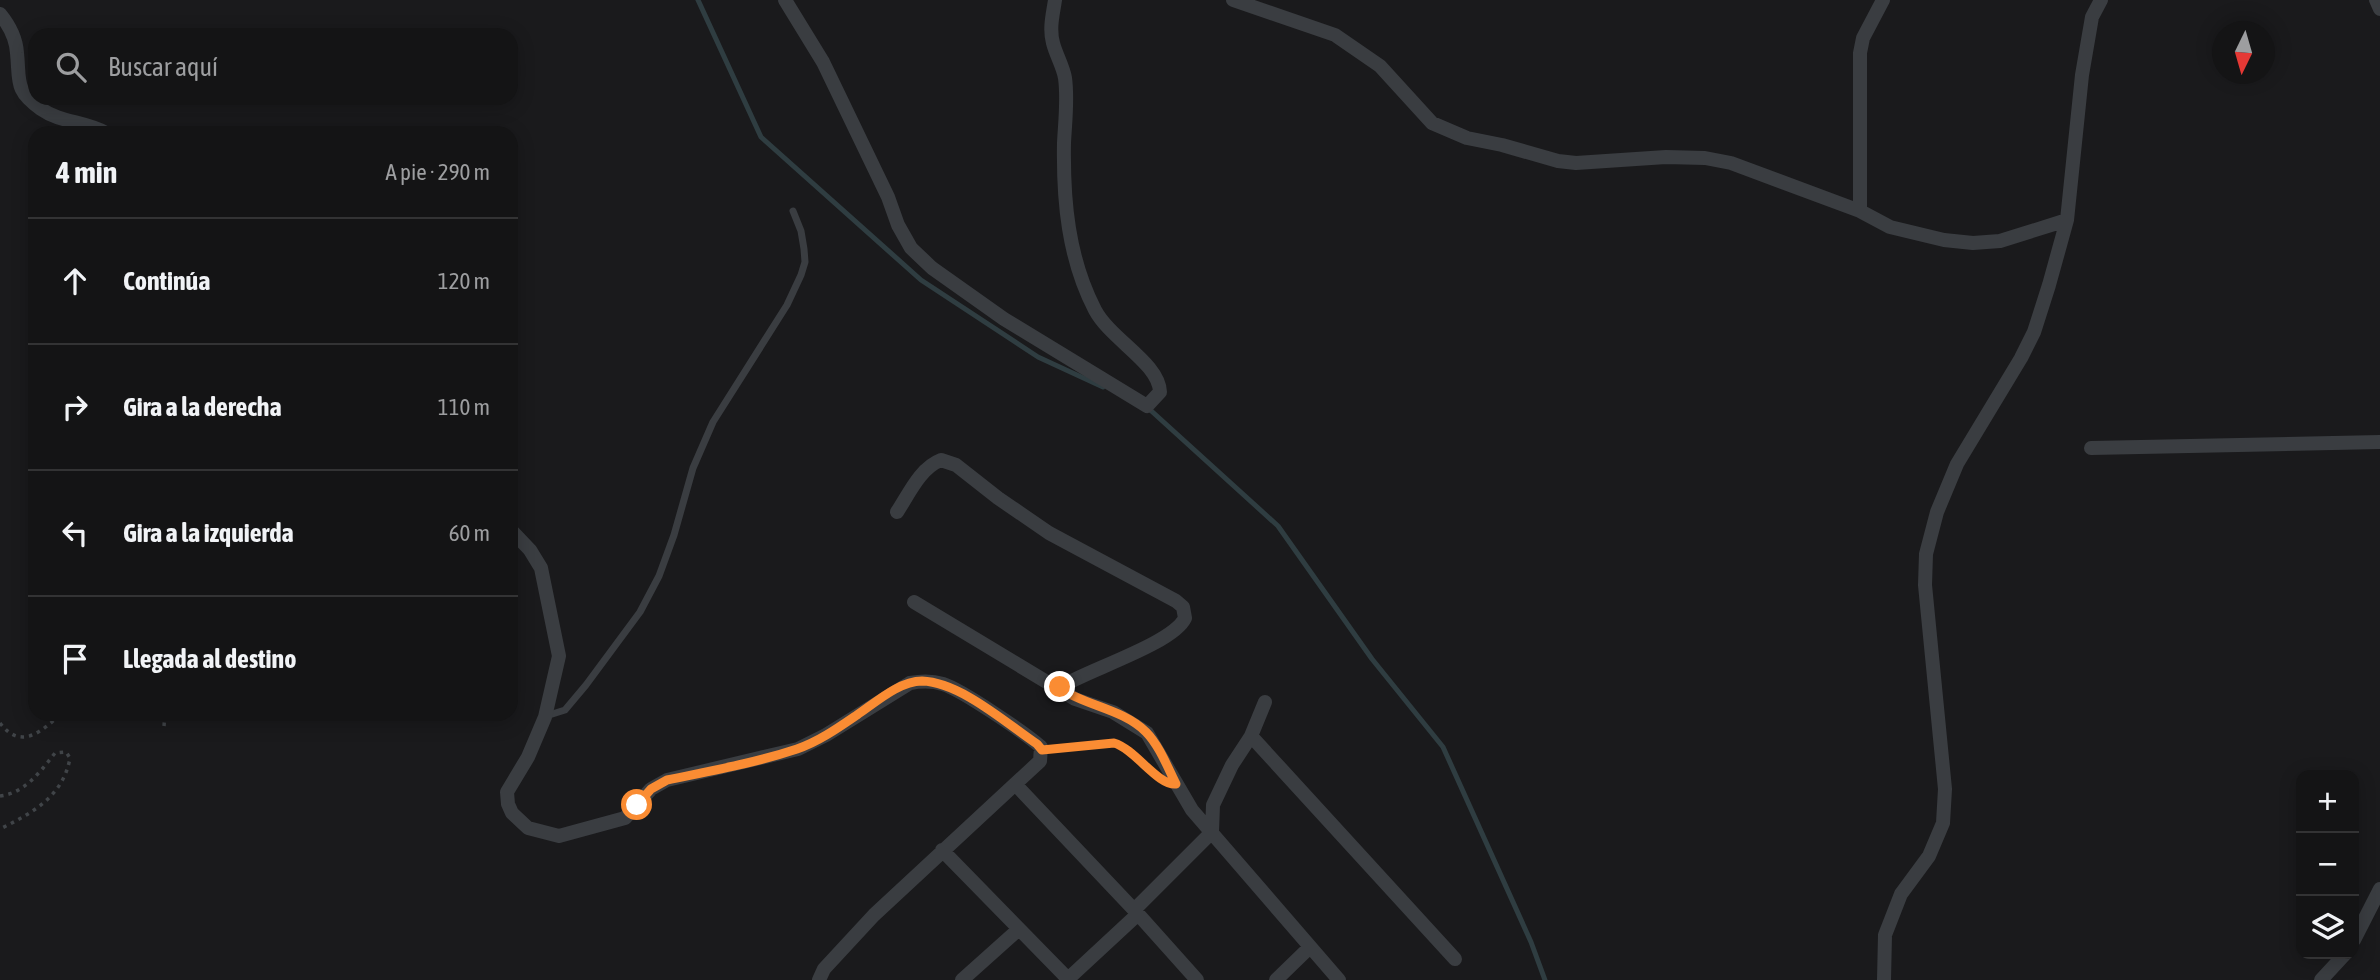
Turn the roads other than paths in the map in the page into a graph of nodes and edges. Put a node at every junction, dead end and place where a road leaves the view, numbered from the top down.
1 (785, 0) edge
2 (1055, 0) edge
3 (1233, 0) edge
4 (1883, 0) edge
5 (2101, 0) edge
6 (2376, 0) edge
7 (2380, 9) edge
8 (0, 14) edge
9 (28, 99) edge
10 (37, 105) edge
11 (90, 126) edge
12 (793, 211) dead end
13 (1860, 211) junction
14 (2067, 220) junction
15 (2380, 442) edge
16 (2091, 447) dead end
17 (897, 512) dead end
18 (518, 537) edge
19 (914, 602) dead end
20 (1059, 688) junction
21 (1265, 702) dead end
22 (545, 717) junction
23 (1251, 736) junction
24 (1014, 784) junction
25 (1212, 832) junction
26 (942, 850) junction
27 (2380, 889) edge
28 (1136, 912) junction
29 (1019, 929) junction
30 (2359, 930) edge
31 (1310, 947) junction
32 (1455, 959) dead end
33 (2340, 959) edge
34 (1069, 979) edge
35 (820, 980) edge
36 (962, 980) edge
37 (1197, 980) edge
38 (1276, 980) edge
39 (1339, 980) edge
40 (1884, 980) edge
41 (2320, 980) edge

1 - 2 street
3 - 13 street
4 - 13 street
5 - 14 street
6 - 7 street
8 - 9 street
10 - 11 street
12 - 22 lane
13 - 14 street
14 - 40 street
15 - 16 street
17 - 20 street
18 - 22 street
19 - 20 street
20 - 25 street
21 - 23 street
22 - 24 street
23 - 25 street
23 - 32 street
24 - 26 street
24 - 28 street
25 - 28 street
25 - 31 street
26 - 29 street
26 - 35 street
27 - 30 street
28 - 34 street
28 - 37 street
29 - 34 street
29 - 36 street
31 - 38 street
31 - 39 street
33 - 41 street

